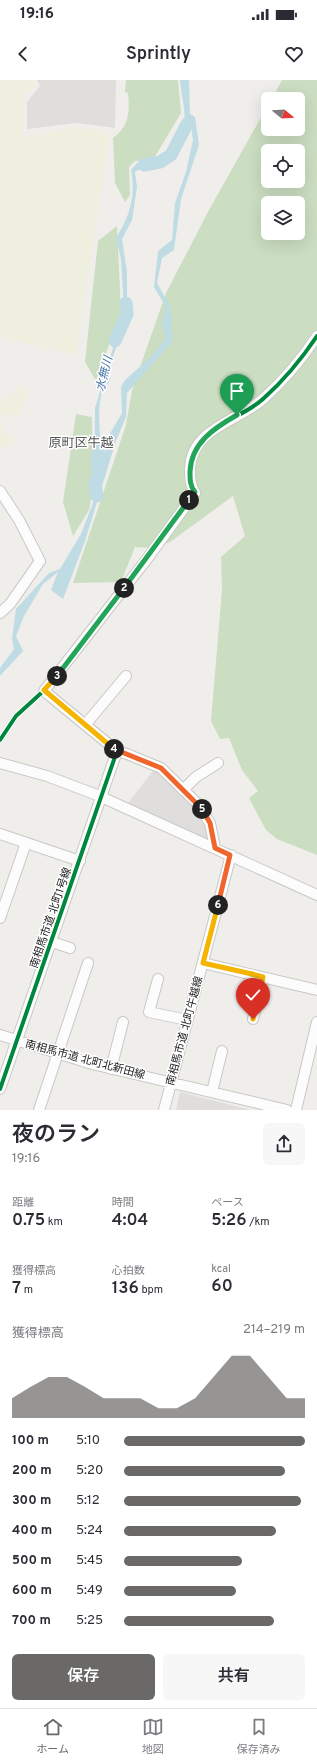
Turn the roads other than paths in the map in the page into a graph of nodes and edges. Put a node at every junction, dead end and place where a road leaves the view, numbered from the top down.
1 (317, 336) edge
2 (0, 491) edge
3 (0, 612) edge
4 (126, 676) dead end
5 (85, 725) junction
6 (117, 751) junction
7 (0, 763) edge
8 (218, 763) dead end
9 (183, 790) junction
10 (102, 797) junction
11 (0, 834) edge
12 (26, 843) junction
13 (215, 848) junction
14 (230, 855) junction
15 (80, 861) junction
16 (317, 895) edge
17 (0, 918) edge
18 (52, 942) junction
19 (70, 948) dead end
20 (88, 963) dead end
21 (203, 963) junction
22 (263, 977) junction
23 (158, 979) dead end
24 (317, 990) edge
25 (253, 1019) dead end
26 (187, 1020) junction
27 (123, 1022) dead end
28 (317, 1022) edge
29 (0, 1036) edge
30 (17, 1041) junction
31 (222, 1051) dead end
32 (58, 1054) junction
33 (111, 1069) junction
34 (171, 1082) junction
35 (0, 1089) edge
36 (212, 1092) junction
37 (39, 1110) edge
38 (164, 1110) edge
39 (287, 1110) edge
40 (296, 1110) edge

1 - 5 street
2 - 3 street
4 - 5 street
5 - 6 street
6 - 9 street
6 - 10 street, 南相馬市道 北町1号線
7 - 10 street
8 - 9 street
9 - 13 street
10 - 13 street
10 - 15 street, 南相馬市道 北町1号線
11 - 12 street
12 - 15 street
12 - 17 street
13 - 14 street
14 - 16 street
14 - 21 street, 南相馬市道 北町牛越線
15 - 18 street, 南相馬市道 北町1号線
18 - 19 street
18 - 30 street, 南相馬市道 北町1号線
20 - 32 street
21 - 22 street
21 - 26 street, 南相馬市道 北町牛越線
22 - 24 street
22 - 25 street
23 - 26 street
26 - 34 street, 南相馬市道 北町牛越線
27 - 33 street
28 - 40 street
29 - 30 street, 南相馬市道 北町北新田線
30 - 32 street, 南相馬市道 北町北新田線
30 - 35 street, 南相馬市道 北町1号線
31 - 36 street
32 - 33 street, 南相馬市道 北町北新田線
32 - 37 street
33 - 34 street, 南相馬市道 北町北新田線
34 - 36 street, 南相馬市道 北町北新田線
34 - 38 street, 南相馬市道 北町牛越線
36 - 39 street, 南相馬市道 北町北新田線

